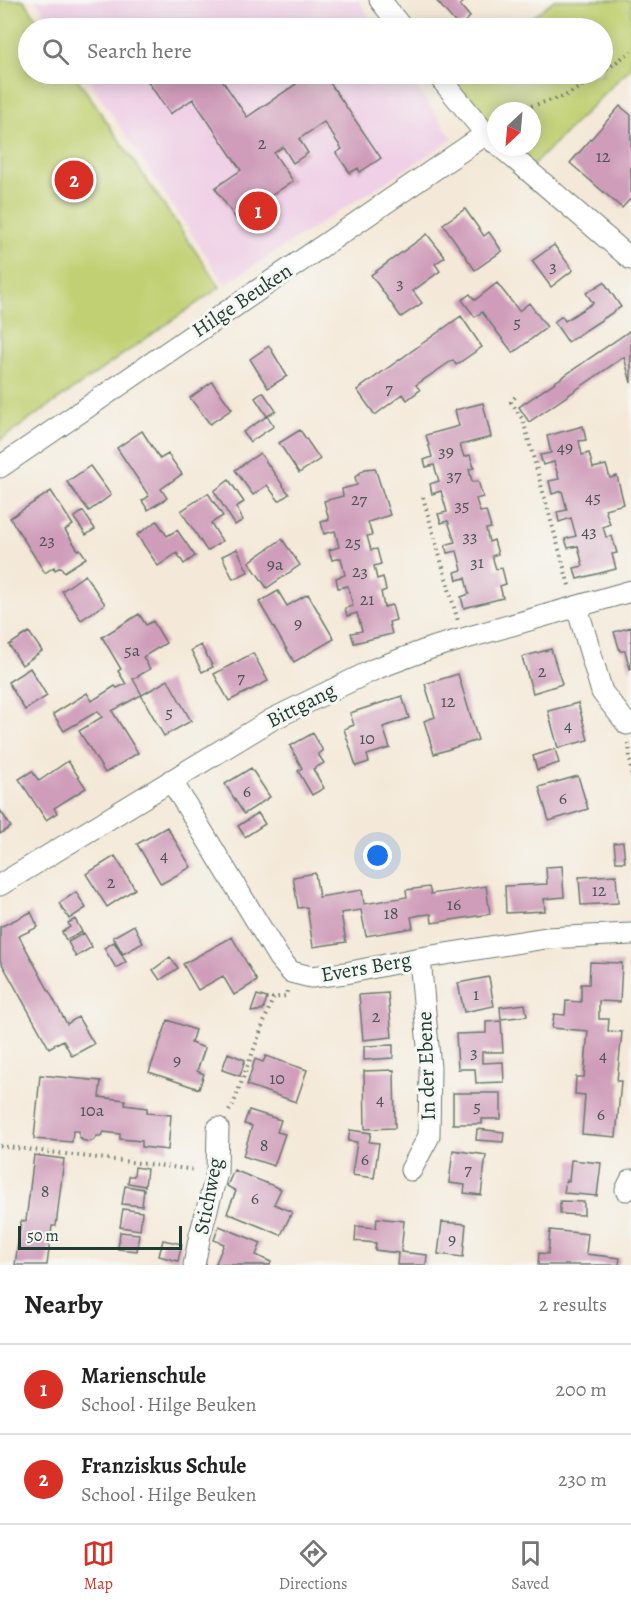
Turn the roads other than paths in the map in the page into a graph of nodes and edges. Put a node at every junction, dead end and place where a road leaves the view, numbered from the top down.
1 (380, 0) edge
2 (394, 18) edge
3 (446, 84) edge
4 (487, 133) edge
5 (487, 146) edge
6 (512, 156) edge
7 (631, 258) edge
8 (0, 467) edge
9 (631, 591) edge
10 (577, 607) junction
11 (627, 724) road end
12 (171, 780) junction
13 (0, 885) edge
14 (631, 934) edge
15 (420, 958) junction
16 (218, 1128) road end
17 (411, 1170) dead end
18 (194, 1265) edge

1 - 2 street
3 - 4 street
5 - 8 street, Hilge Beuken
6 - 7 street
9 - 10 street, Bittgang
10 - 11 street
10 - 12 street, Bittgang
12 - 13 street, Bittgang
12 - 15 street, Evers Berg
14 - 15 street, Evers Berg
15 - 17 street, In der Ebene
16 - 18 street, Stichweg

